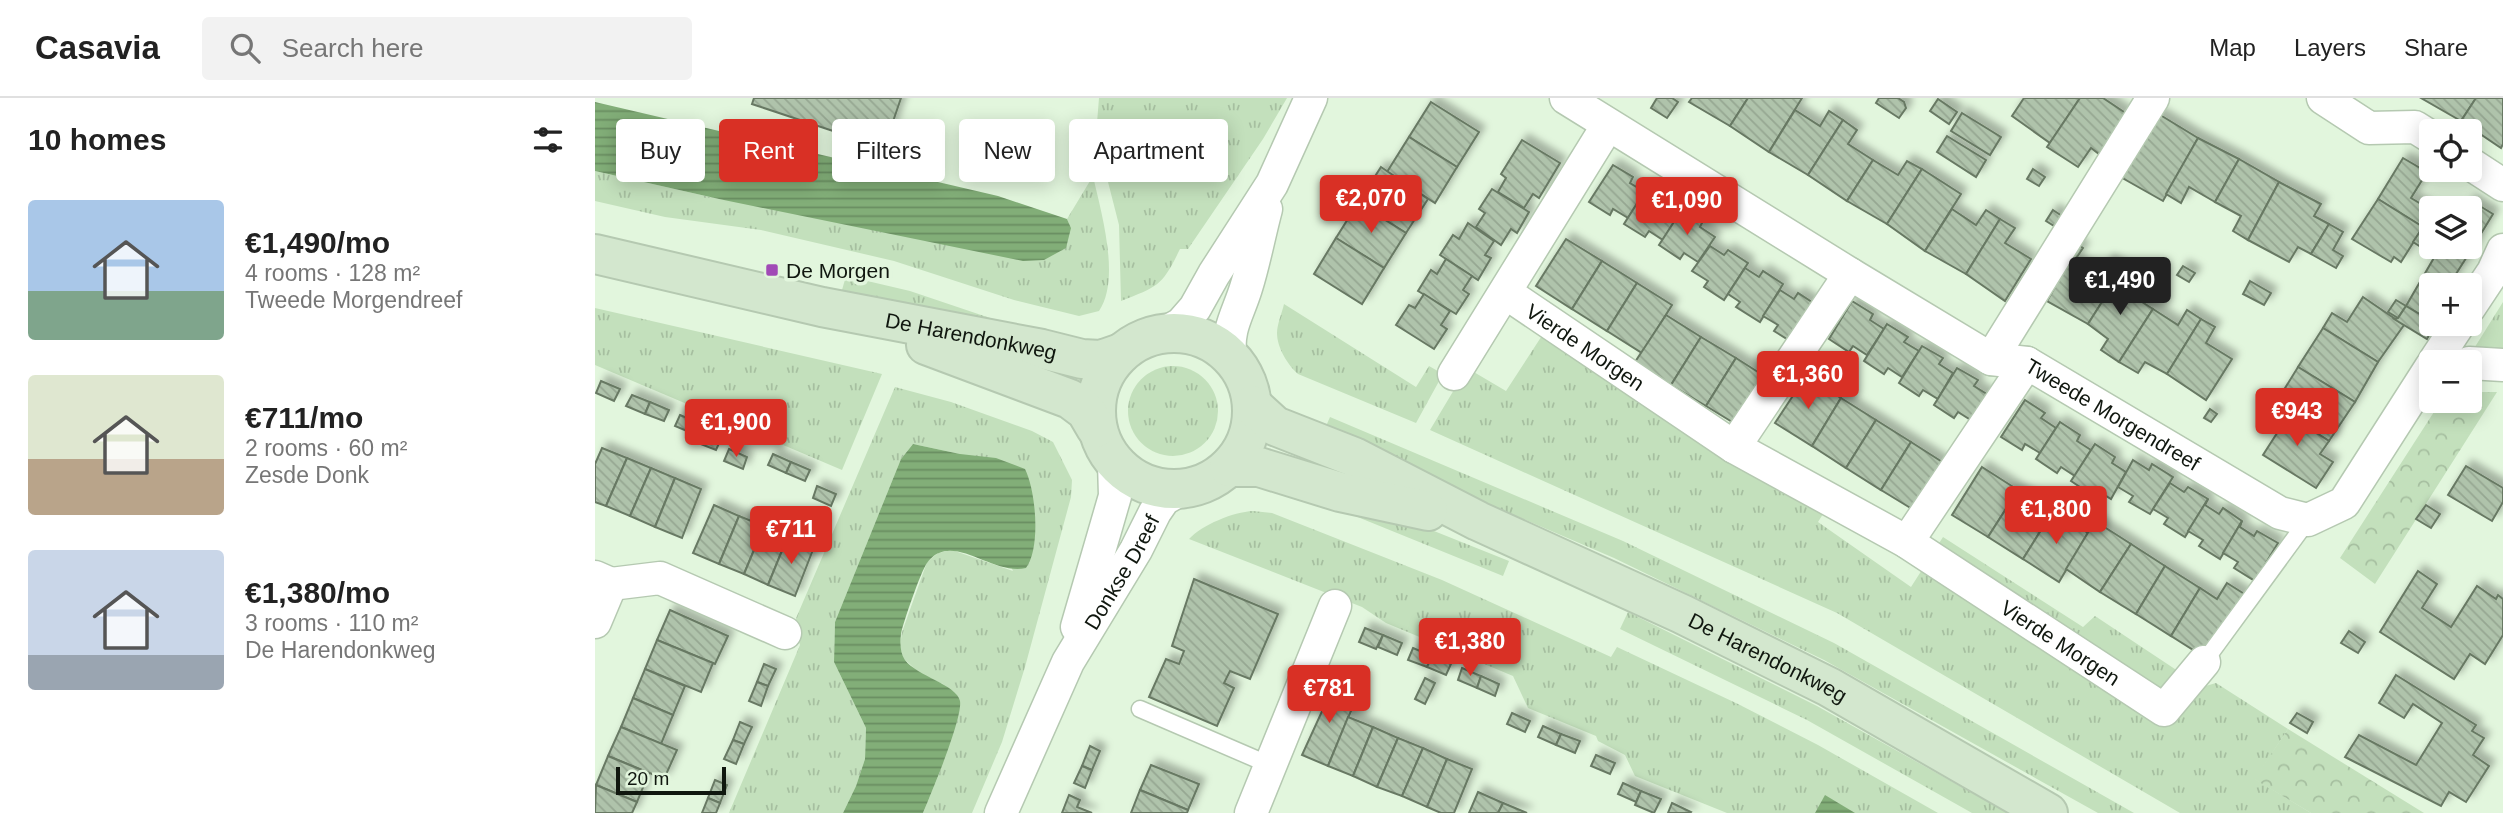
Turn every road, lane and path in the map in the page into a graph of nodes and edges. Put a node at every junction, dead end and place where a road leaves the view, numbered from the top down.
1 (1311, 98) edge
2 (1566, 98) edge
3 (2153, 98) edge
4 (2323, 98) edge
5 (1608, 125) junction
6 (2419, 130) edge
7 (2482, 171) edge
8 (1272, 184) junction
9 (2503, 185) edge
10 (2503, 250) edge
11 (595, 254) edge
12 (1850, 274) junction
13 (2482, 288) edge
14 (1506, 293) junction
15 (822, 307) junction
16 (1165, 333) junction
17 (1121, 353) junction
18 (1230, 356) junction
19 (1991, 359) junction
20 (2027, 363) junction
21 (2482, 364) edge
22 (2503, 365) edge
23 (1454, 374) dead end
24 (2419, 395) edge
25 (1252, 405) junction
26 (1096, 428) junction
27 (1734, 446) junction
28 (1114, 463) junction
29 (1229, 467) junction
30 (1180, 489) junction
31 (2308, 520) junction
32 (1478, 522) junction
33 (1907, 542) junction
34 (603, 581) edge
35 (1335, 606) dead end
36 (595, 622) edge
37 (785, 634) dead end
38 (1068, 662) junction
39 (2204, 662) joint
40 (1140, 709) dead end
41 (1270, 765) junction
42 (1001, 813) edge
43 (1251, 813) edge
44 (2048, 813) edge

1 - 8 street
2 - 5 street, Tweede Morgendreef
3 - 19 street
4 - 6 street
5 - 12 street, Tweede Morgendreef
5 - 14 street, Vierde Morgen
7 - 9 street
8 - 16 street
8 - 18 street
10 - 13 street
11 - 15 main road, De Harendonkweg
12 - 19 street, Tweede Morgendreef
12 - 27 street
14 - 23 street, Vierde Morgen
14 - 27 street, Vierde Morgen
15 - 17 main road, De Harendonkweg
15 - 26 main road, De Harendonkweg
16 - 17 main road
16 - 18 main road
17 - 26 main road
18 - 25 main road
19 - 20 street, Tweede Morgendreef
20 - 31 street, Tweede Morgendreef
20 - 33 street
21 - 22 street
24 - 31 street
25 - 29 main road
25 - 32 main road, De Harendonkweg
26 - 28 main road
27 - 33 street, Vierde Morgen
28 - 30 main road
28 - 38 street, Donkse Dreef
29 - 30 main road
29 - 32 main road, De Harendonkweg
30 - 38 street, Donkse Dreef
31 - 39 lane
32 - 44 main road, De Harendonkweg
33 - 39 street, Vierde Morgen
34 - 36 street
34 - 37 street
35 - 41 street
38 - 42 street, Donkse Dreef
40 - 41 lane
41 - 43 street

